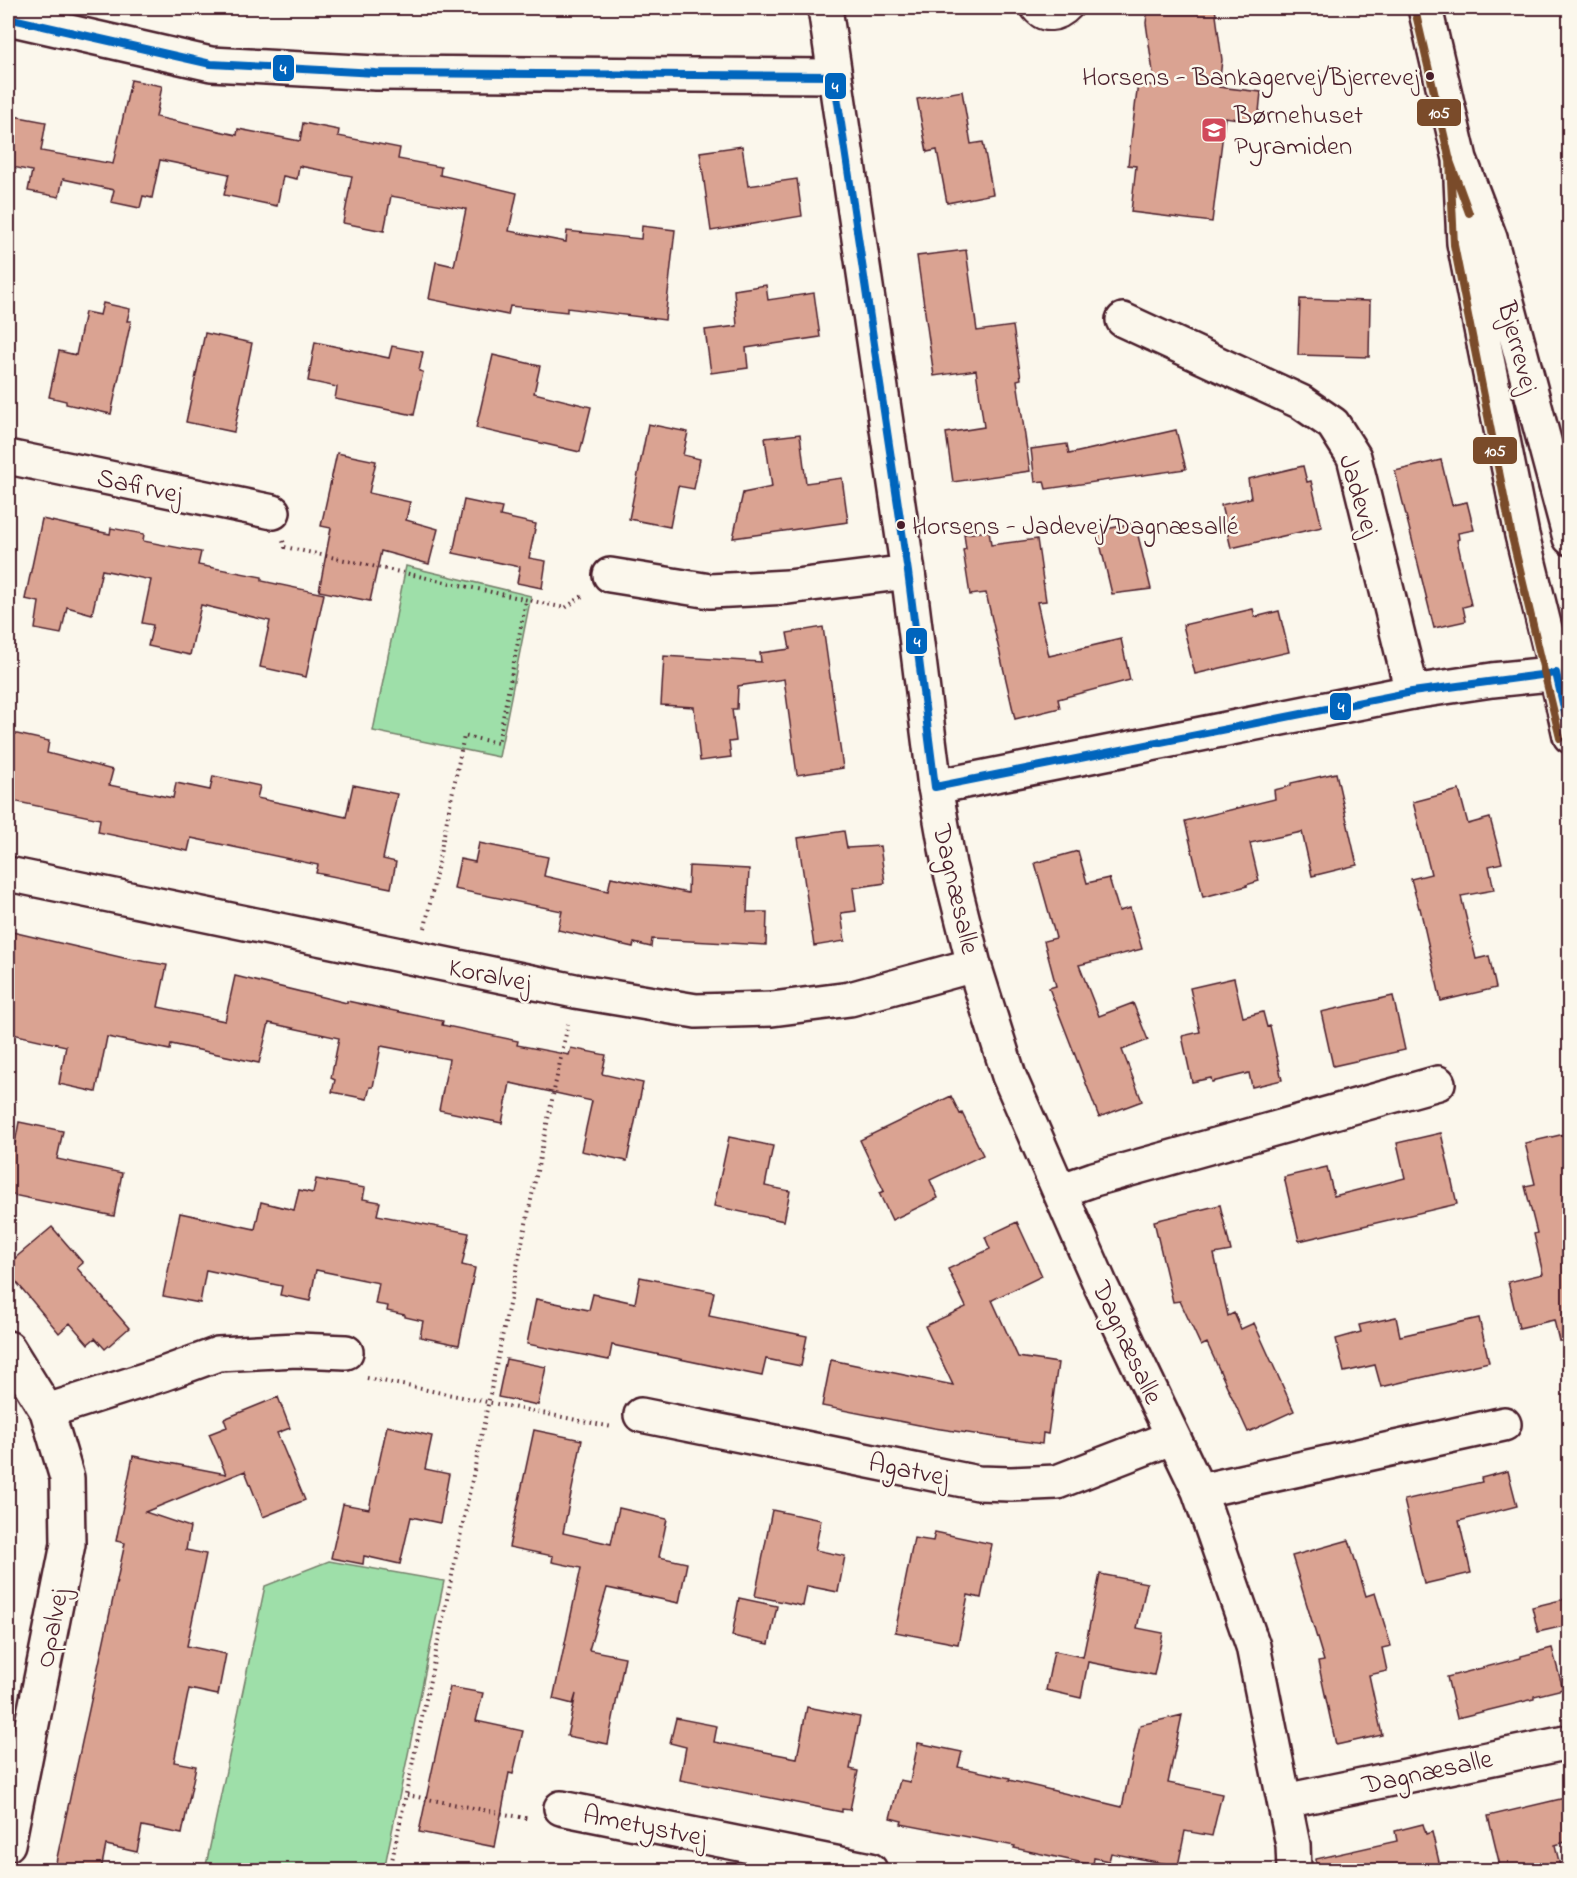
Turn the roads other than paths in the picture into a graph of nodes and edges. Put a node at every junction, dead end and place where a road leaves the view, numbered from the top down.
1 (825, 8) edge
2 (1030, 8) edge
3 (1073, 8) edge
4 (1425, 8) edge
5 (8, 18) edge
6 (834, 76) junction
7 (1460, 159) junction
8 (1123, 320) dead end
9 (8, 457) edge
10 (273, 512) road end
11 (1569, 538) edge
12 (908, 572) junction
13 (610, 575) road end
14 (1563, 673) edge
15 (1412, 692) junction
16 (1569, 736) edge
17 (935, 787) junction
18 (8, 874) edge
19 (974, 965) junction
20 (1438, 1083) dead end
21 (1060, 1191) junction
22 (8, 1348) edge
23 (346, 1352) road end
24 (47, 1411) junction
25 (640, 1415) road end
26 (1504, 1424) dead end
27 (1173, 1437) junction
28 (1199, 1491) junction
29 (1569, 1742) edge
30 (1284, 1801) junction
31 (561, 1808) road end
32 (8, 1844) edge
33 (870, 1870) edge
34 (1294, 1870) edge

1 - 6 street, Dagnæsalle
2 - 3 lane
4 - 7 street, Bjerrevej
5 - 6 street
6 - 12 street, Dagnæsalle
7 - 11 street, Bjerrevej
7 - 14 street, Bjerrevej
8 - 15 street, Jadevej
9 - 10 street, Safirvej
12 - 13 street
12 - 17 street, Dagnæsalle
14 - 15 street
14 - 16 street, Bjerrevej
15 - 17 street
17 - 19 street, Dagnæsalle
18 - 19 street, Koralvej
19 - 21 street, Dagnæsalle
20 - 21 street
21 - 27 street, Dagnæsalle
22 - 24 street, Opalvej
23 - 24 street
24 - 32 street, Opalvej
25 - 27 street, Agatvej
26 - 28 street
27 - 28 street, Dagnæsalle
28 - 30 street, Dagnæsalle
29 - 30 street, Dagnæsalle
30 - 34 street, Dagnæsalle
31 - 33 street, Ametystvej

